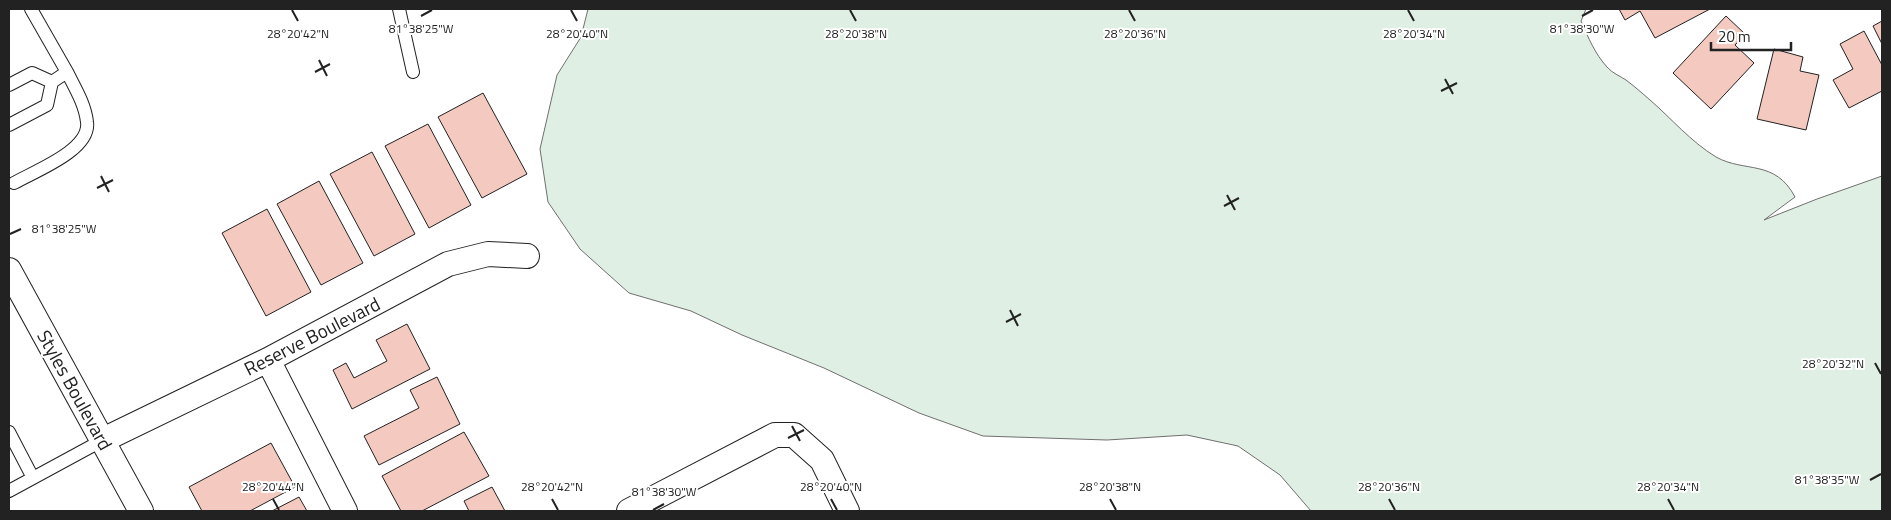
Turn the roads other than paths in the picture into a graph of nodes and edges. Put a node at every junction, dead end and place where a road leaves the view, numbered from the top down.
1 (31, 9) edge
2 (399, 9) edge
3 (67, 72) junction
4 (413, 72) dead end
5 (52, 82) junction
6 (9, 85) edge
7 (9, 125) edge
8 (14, 182) dead end
9 (527, 256) dead end
10 (9, 270) edge
11 (268, 360) junction
12 (9, 432) edge
13 (103, 440) junction
14 (33, 478) junction
15 (9, 491) edge
16 (141, 511) edge
17 (345, 511) edge
18 (629, 511) edge
19 (847, 511) edge

1 - 3 lane
2 - 4 lane
3 - 5 lane
3 - 8 lane
5 - 6 lane
5 - 7 lane
9 - 11 street, Reserve Boulevard
10 - 13 street, Styles Boulevard
11 - 13 street, Reserve Boulevard
11 - 17 street
12 - 14 lane
13 - 14 lane
13 - 16 street, Styles Boulevard
14 - 15 lane
18 - 19 street

